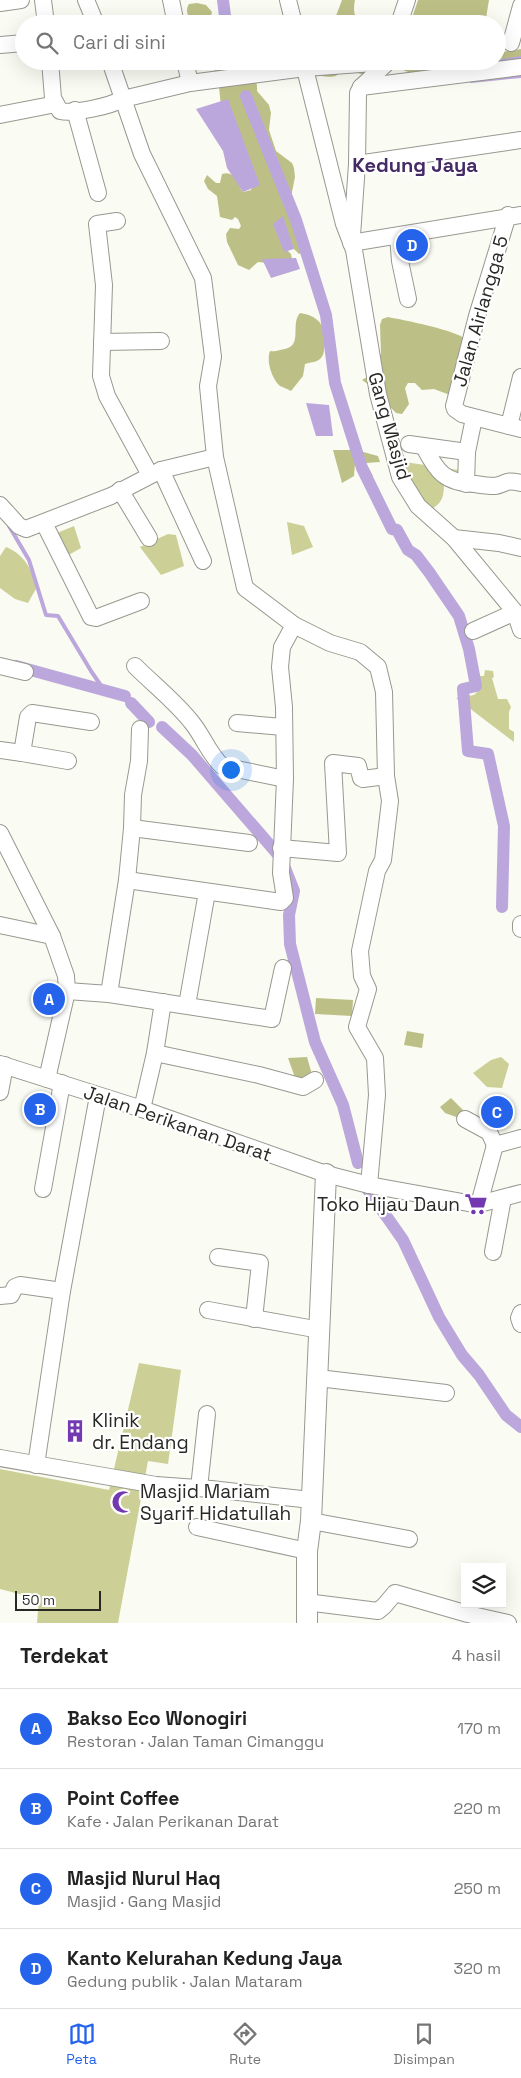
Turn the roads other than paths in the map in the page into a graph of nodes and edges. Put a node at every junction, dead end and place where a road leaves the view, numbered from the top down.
1 (20, 0) edge
2 (43, 0) edge
3 (86, 0) edge
4 (171, 0) edge
5 (288, 0) edge
6 (407, 0) edge
7 (0, 3) edge
8 (521, 6) edge
9 (45, 15) edge
10 (92, 15) edge
11 (174, 15) edge
12 (292, 15) edge
13 (403, 15) edge
14 (15, 44) edge
15 (510, 44) edge
16 (0, 45) edge
17 (521, 67) edge
18 (506, 69) edge
19 (51, 70) edge
20 (113, 70) edge
21 (187, 70) edge
22 (268, 70) edge
23 (306, 70) edge
24 (379, 70) edge
25 (395, 70) edge
26 (496, 70) edge
27 (403, 81) junction
28 (190, 83) junction
29 (361, 87) junction
30 (124, 99) junction
31 (55, 101) junction
32 (0, 108) edge
33 (75, 110) junction
34 (0, 115) edge
35 (521, 140) edge
36 (357, 164) junction
37 (98, 193) dead end
38 (515, 215) edge
39 (117, 221) dead end
40 (398, 236) junction
41 (351, 243) junction
42 (408, 299) dead end
43 (161, 341) dead end
44 (102, 342) junction
45 (521, 377) edge
46 (474, 418) junction
47 (515, 428) edge
48 (467, 452) junction
49 (215, 457) junction
50 (155, 472) junction
51 (521, 483) edge
52 (466, 484) junction
53 (120, 490) junction
54 (0, 505) edge
55 (44, 523) junction
56 (149, 538) dead end
57 (454, 538) junction
58 (521, 548) edge
59 (203, 561) dead end
60 (141, 602) dead end
61 (515, 612) junction
62 (294, 624) junction
63 (521, 630) edge
64 (473, 631) dead end
65 (0, 666) edge
66 (135, 666) dead end
67 (25, 672) dead end
68 (92, 722) dead end
69 (237, 723) dead end
70 (283, 728) junction
71 (140, 729) dead end
72 (0, 750) edge
73 (22, 753) junction
74 (68, 761) dead end
75 (386, 776) junction
76 (285, 779) junction
77 (132, 828) junction
78 (0, 834) edge
79 (249, 843) dead end
80 (281, 852) junction
81 (127, 880) junction
82 (207, 892) junction
83 (521, 924) edge
84 (0, 925) edge
85 (521, 929) edge
86 (52, 936) junction
87 (283, 968) dead end
88 (67, 991) junction
89 (109, 994) junction
90 (163, 1002) junction
91 (188, 1005) junction
92 (155, 1053) junction
93 (2, 1065) edge
94 (315, 1080) dead end
95 (55, 1081) junction
96 (0, 1092) edge
97 (98, 1096) junction
98 (142, 1109) junction
99 (465, 1119) dead end
100 (521, 1138) edge
101 (495, 1145) junction
102 (326, 1174) junction
103 (369, 1185) junction
104 (43, 1190) dead end
105 (521, 1193) edge
106 (503, 1198) junction
107 (479, 1204) junction
108 (493, 1252) dead end
109 (218, 1257) dead end
110 (62, 1291) junction
111 (0, 1296) edge
112 (208, 1310) dead end
113 (521, 1313) edge
114 (254, 1319) junction
115 (521, 1324) edge
116 (320, 1330) junction
117 (318, 1378) junction
118 (446, 1393) dead end
119 (207, 1414) dead end
120 (0, 1458) edge
121 (36, 1465) junction
122 (199, 1488) junction
123 (311, 1500) junction
124 (311, 1521) junction
125 (197, 1527) dead end
126 (409, 1538) dead end
127 (307, 1551) junction
128 (306, 1602) junction
129 (307, 1623) edge
130 (508, 1623) edge

1 - 7 street
2 - 9 street
3 - 10 street
4 - 11 street
5 - 12 street
6 - 13 street
8 - 15 street
14 - 16 street
17 - 18 street
19 - 31 street
20 - 30 street
21 - 28 street
22 - 28 street
23 - 41 street
24 - 29 street
25 - 27 street
26 - 27 street
27 - 29 street
28 - 30 street
29 - 36 street
30 - 33 street
30 - 49 street
31 - 32 street
31 - 33 street
31 - 34 street
33 - 37 street
35 - 36 street
36 - 41 street
38 - 40 street
38 - 46 street, Jalan Airlangga 5
39 - 44 street
40 - 41 street
40 - 42 street
41 - 57 street, Gang Masjid
43 - 44 street
44 - 50 street
45 - 47 street
46 - 47 street
46 - 48 street
48 - 52 street
48 - 52 street
49 - 50 street
49 - 62 street
50 - 53 street
50 - 59 street
51 - 52 street
53 - 55 street
53 - 56 street
54 - 55 street
55 - 60 street
57 - 58 street
57 - 61 street, Gang Masjid
61 - 63 street, Gang Masjid
61 - 64 street
62 - 70 street
62 - 75 street
65 - 67 street
66 - 76 street
68 - 73 street
69 - 70 street
70 - 76 street
71 - 77 street
72 - 73 street
73 - 74 street
75 - 80 street
75 - 103 street
76 - 80 street
77 - 79 street
77 - 81 street
78 - 86 street
80 - 82 street
81 - 82 street
81 - 89 street
82 - 91 street
83 - 85 street
84 - 86 street
86 - 88 street
87 - 91 street
88 - 89 street
88 - 95 street
89 - 90 street
90 - 91 street
90 - 92 street
92 - 94 street
92 - 98 street
93 - 95 street, Jalan Perikanan Darat
93 - 96 street
95 - 97 street, Jalan Perikanan Darat
95 - 104 street
97 - 98 street, Jalan Perikanan Darat
97 - 110 street
98 - 102 street, Jalan Perikanan Darat
99 - 101 street
100 - 101 street
101 - 107 street
102 - 103 street, Jalan Perikanan Darat
102 - 116 main road
103 - 107 street, Jalan Perikanan Darat
105 - 106 street
106 - 107 street
106 - 108 street
109 - 114 street
110 - 111 street
110 - 121 street
112 - 114 street
113 - 115 street
114 - 116 street
116 - 117 main road
117 - 118 street
117 - 123 main road
119 - 122 street
120 - 121 street
121 - 122 street
122 - 123 street
123 - 124 main road
124 - 126 street
124 - 127 main road
125 - 127 street
127 - 128 main road
128 - 129 main road
128 - 130 street

